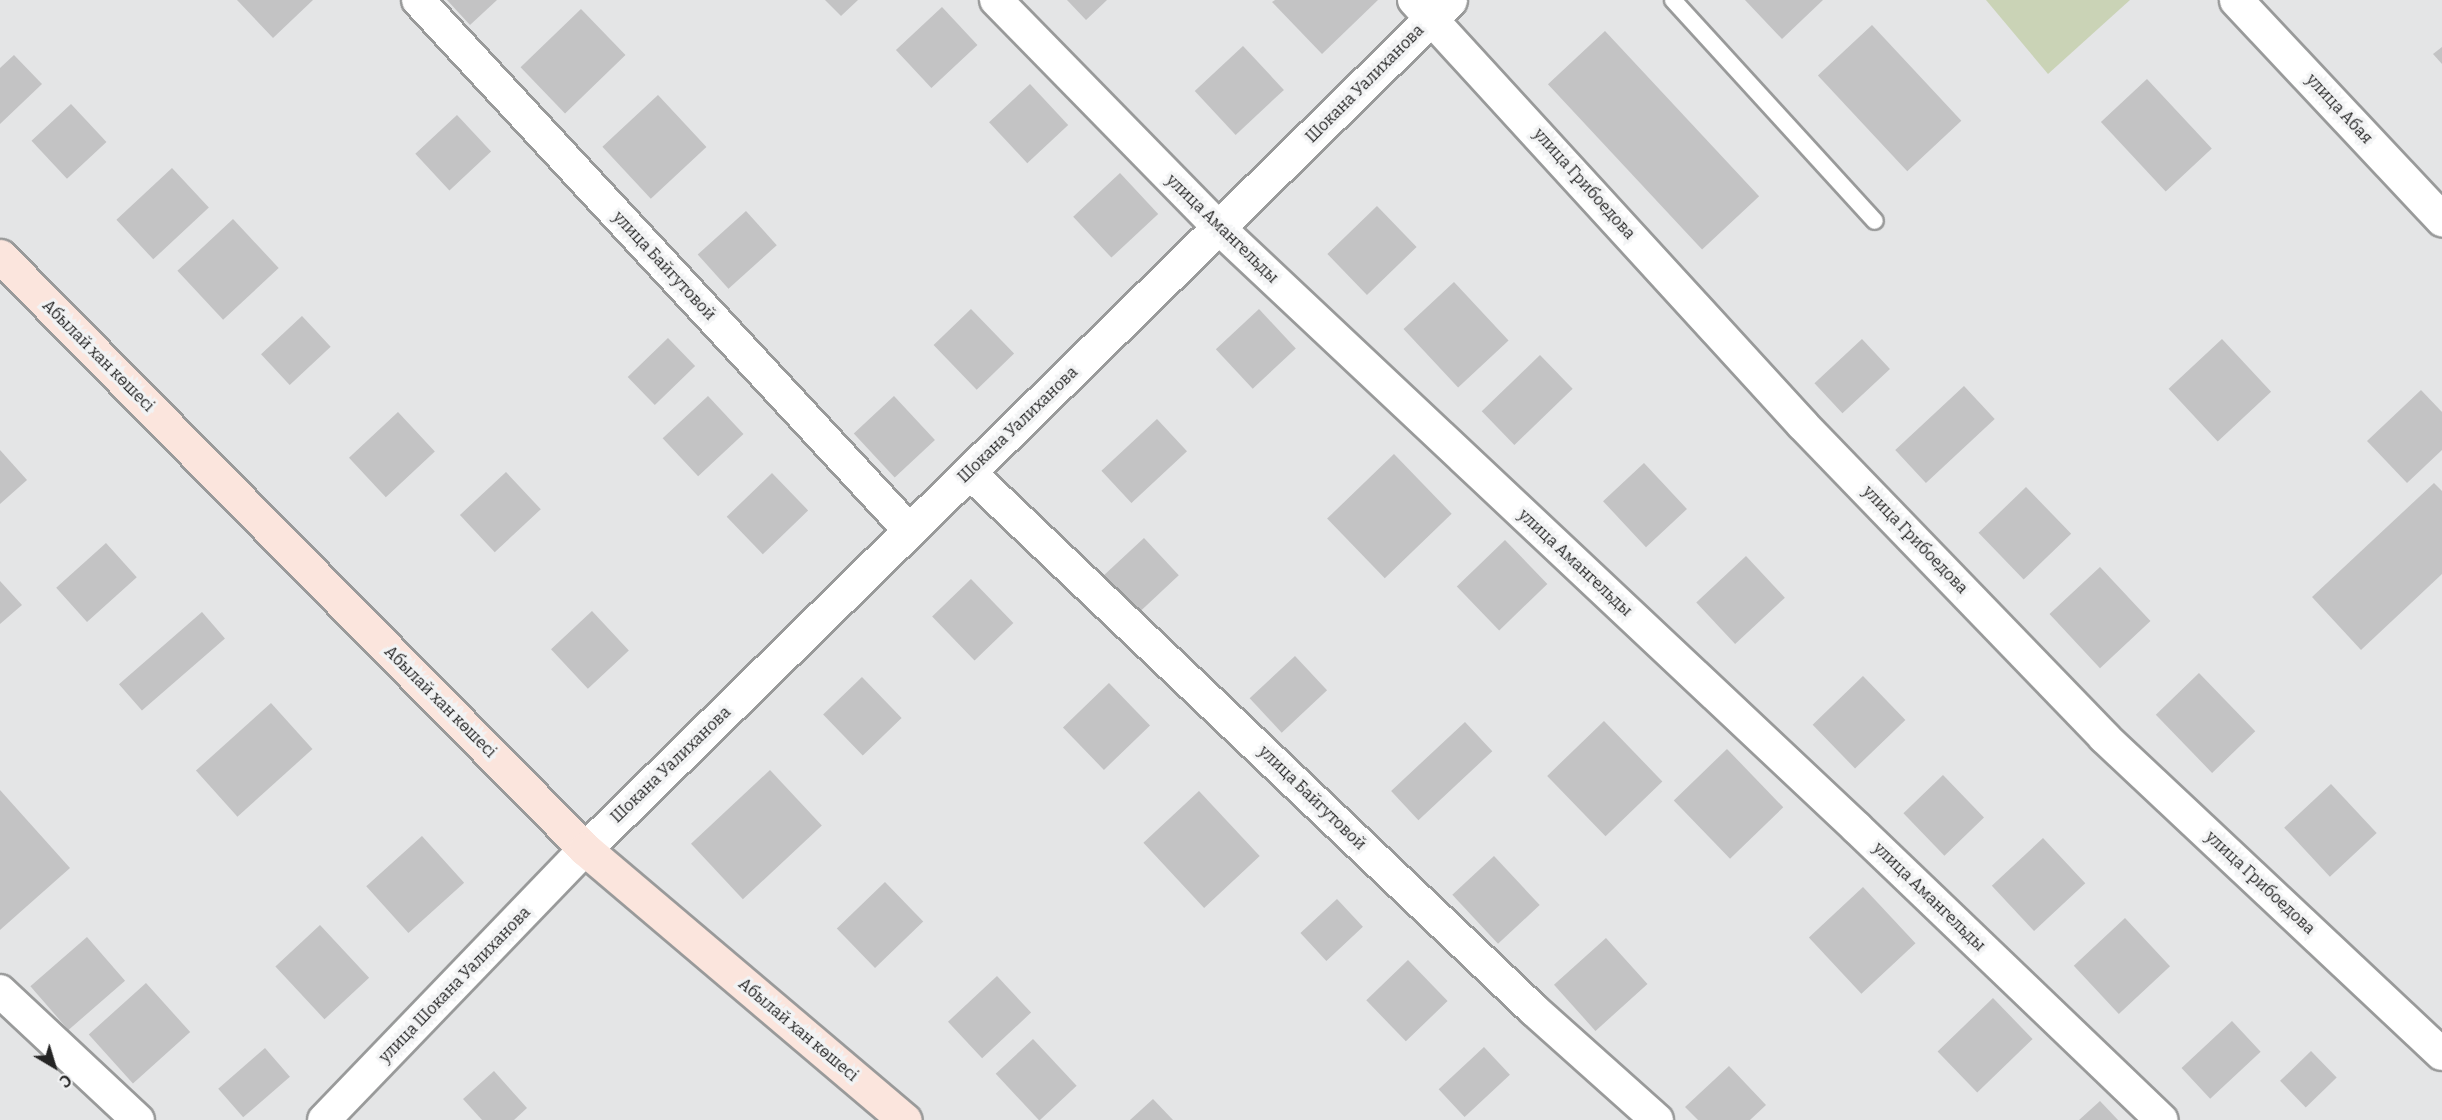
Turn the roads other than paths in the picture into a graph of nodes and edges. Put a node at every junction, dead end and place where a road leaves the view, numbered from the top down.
1 (418, 0) edge
2 (996, 0) edge
3 (1673, 0) edge
4 (2236, 0) edge
5 (1432, 6) edge
6 (2442, 219) edge
7 (1875, 221) dead end
8 (1219, 228) junction
9 (0, 256) edge
10 (970, 473) junction
11 (910, 531) junction
12 (585, 849) junction
13 (0, 991) edge
14 (2442, 1054) edge
15 (138, 1120) edge
16 (324, 1120) edge
17 (905, 1120) edge
18 (1657, 1120) edge
19 (2161, 1120) edge

1 - 11 street, улица Байгутовой
2 - 8 street, улица Амангельды
3 - 7 lane
4 - 6 street, улица Абая
5 - 8 street, Шокана Уалиханова
5 - 14 street, улица Грибоедова
8 - 10 street, Шокана Уалиханова
8 - 19 street, улица Амангельды
9 - 12 main road, Абылай хан көшесі
10 - 11 street, Шокана Уалиханова
10 - 18 street, улица Байгутовой
11 - 12 street, Шокана Уалиханова
12 - 16 street, улица Шокана Уалиханова
12 - 17 main road, Абылай хан көшесі
13 - 15 street

